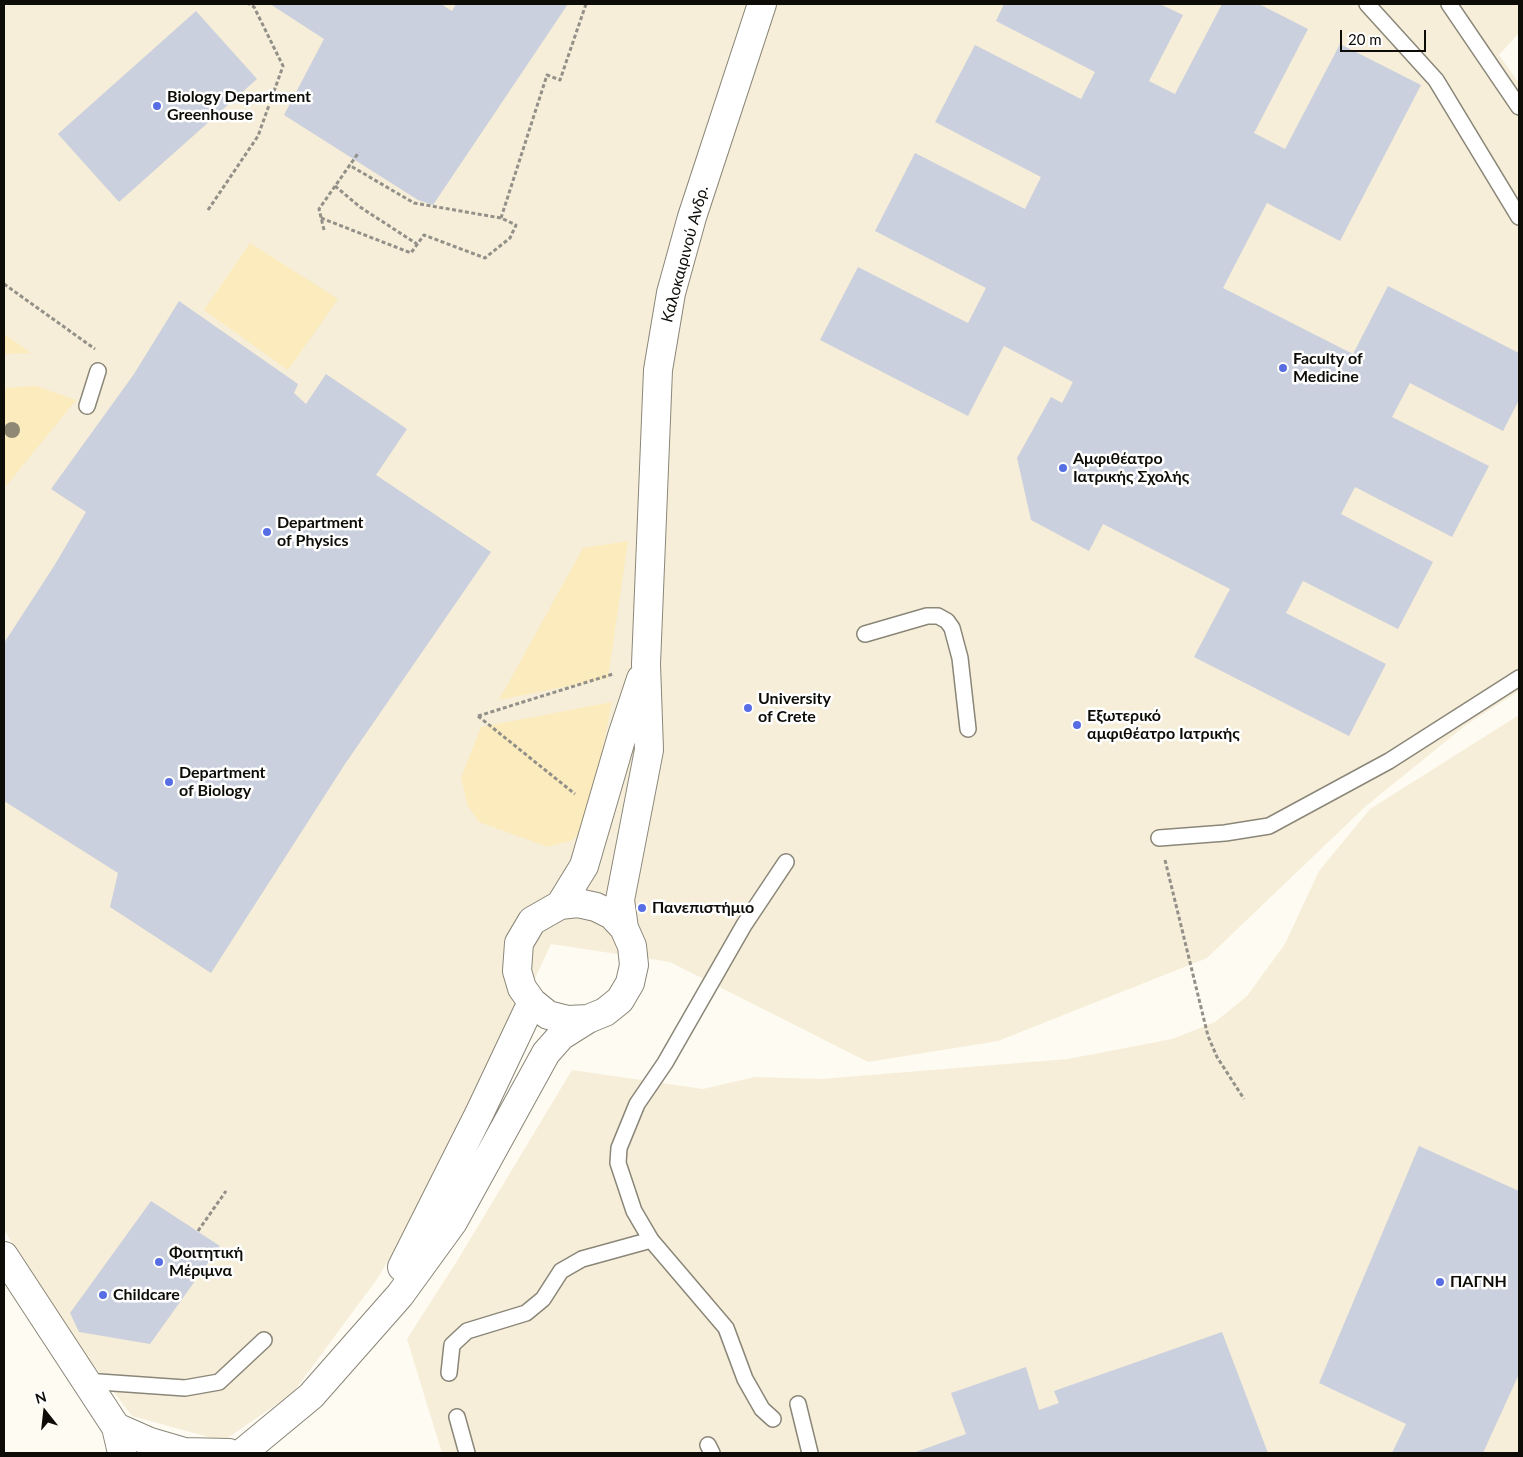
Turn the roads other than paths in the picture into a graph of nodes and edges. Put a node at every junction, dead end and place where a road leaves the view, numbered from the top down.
1 (762, 4) edge
2 (1366, 4) edge
3 (1448, 4) edge
4 (1519, 108) edge
5 (1519, 217) edge
6 (98, 371) dead end
7 (87, 406) dead end
8 (865, 634) dead end
9 (646, 664) junction
10 (1519, 678) edge
11 (968, 729) dead end
12 (1159, 838) road end
13 (786, 862) dead end
14 (560, 905) junction
15 (624, 928) junction
16 (532, 1002) junction
17 (588, 1019) junction
18 (651, 1240) junction
19 (4, 1256) edge
20 (264, 1340) dead end
21 (360, 1340) junction
22 (449, 1373) dead end
23 (85, 1381) junction
24 (798, 1404) dead end
25 (456, 1417) dead end
26 (774, 1419) dead end
27 (116, 1427) junction
28 (122, 1453) edge
29 (229, 1453) edge
30 (242, 1453) edge
31 (467, 1453) edge
32 (810, 1453) edge

1 - 9 street, Καλοκαιρινού Ανδρ.
2 - 5 lane
3 - 4 lane
6 - 7 lane
8 - 11 lane
9 - 14 street
9 - 15 street
10 - 12 lane
13 - 18 lane
14 - 15 street
14 - 16 street
15 - 17 street
16 - 17 street
16 - 21 street
17 - 21 street
18 - 22 lane
18 - 26 lane
19 - 23 street
20 - 23 lane
21 - 30 street
23 - 27 street
24 - 32 lane
25 - 31 lane
27 - 28 street
27 - 29 street

